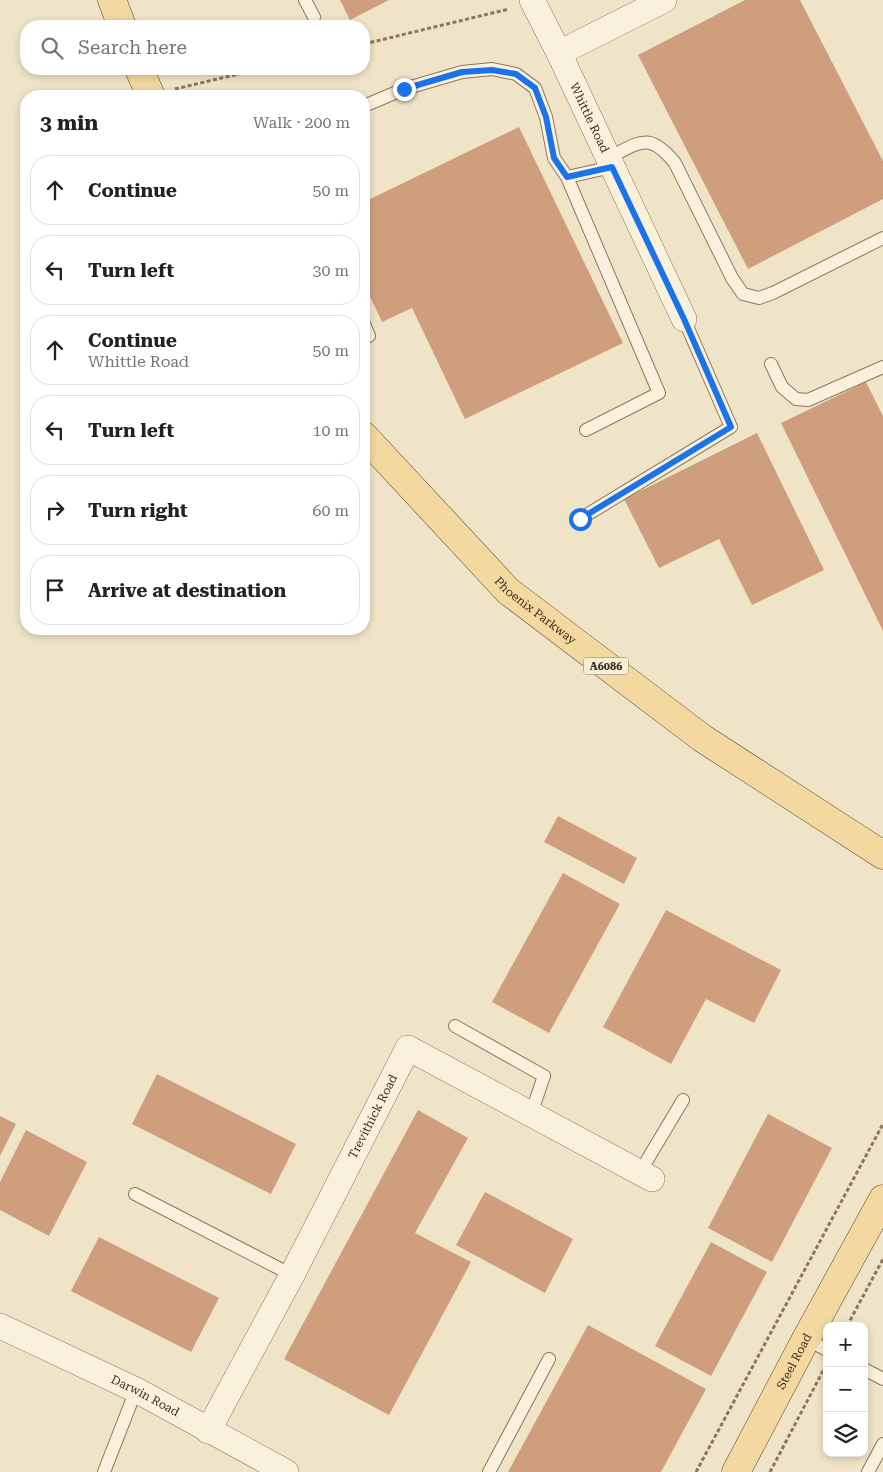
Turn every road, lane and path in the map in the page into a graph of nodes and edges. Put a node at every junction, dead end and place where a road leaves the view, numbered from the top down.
1 (112, 0) edge
2 (305, 0) edge
3 (664, 0) edge
4 (533, 2) edge
5 (314, 17) dead end
6 (120, 20) edge
7 (370, 43) edge
8 (559, 53) junction
9 (141, 75) edge
10 (236, 75) edge
11 (148, 90) edge
12 (174, 90) edge
13 (370, 103) edge
14 (610, 163) junction
15 (567, 177) junction
16 (883, 238) edge
17 (684, 319) joint
18 (771, 364) dead end
19 (883, 367) edge
20 (586, 430) dead end
21 (370, 442) edge
22 (580, 519) dead end
23 (883, 855) edge
24 (455, 1026) dead end
25 (683, 1100) dead end
26 (531, 1114) junction
27 (883, 1124) edge
28 (646, 1175) joint
29 (135, 1194) dead end
30 (883, 1199) edge
31 (883, 1259) edge
32 (292, 1274) junction
33 (849, 1322) edge
34 (0, 1326) edge
35 (816, 1344) edge
36 (550, 1359) dead end
37 (825, 1367) edge
38 (873, 1374) edge
39 (883, 1388) edge
40 (136, 1390) junction
41 (208, 1431) junction
42 (883, 1444) edge
43 (104, 1472) edge
44 (286, 1472) edge
45 (489, 1472) edge
46 (696, 1472) edge
47 (736, 1472) edge
48 (770, 1472) edge
49 (868, 1472) edge

1 - 6 main road
2 - 5 lane
3 - 8 street
4 - 7 path
4 - 8 street, Whittle Road
8 - 14 street, Whittle Road
9 - 11 main road
10 - 12 path
13 - 15 lane
14 - 15 lane
14 - 16 lane
14 - 17 street, Whittle Road
15 - 20 lane
17 - 22 lane
18 - 19 lane
21 - 23 main road, Phoenix Parkway / A6086
24 - 26 lane
25 - 28 lane
26 - 28 street, Trevithick Road
26 - 32 street, Trevithick Road
27 - 46 path
29 - 32 lane
30 - 35 main road, Steel Road
31 - 33 path
32 - 41 street, Trevithick Road
34 - 40 street, Darwin Road
35 - 47 main road, Steel Road
36 - 45 lane
37 - 48 path
38 - 39 lane
40 - 41 street, Darwin Road
40 - 43 lane
41 - 44 street, Darwin Road
42 - 49 lane

